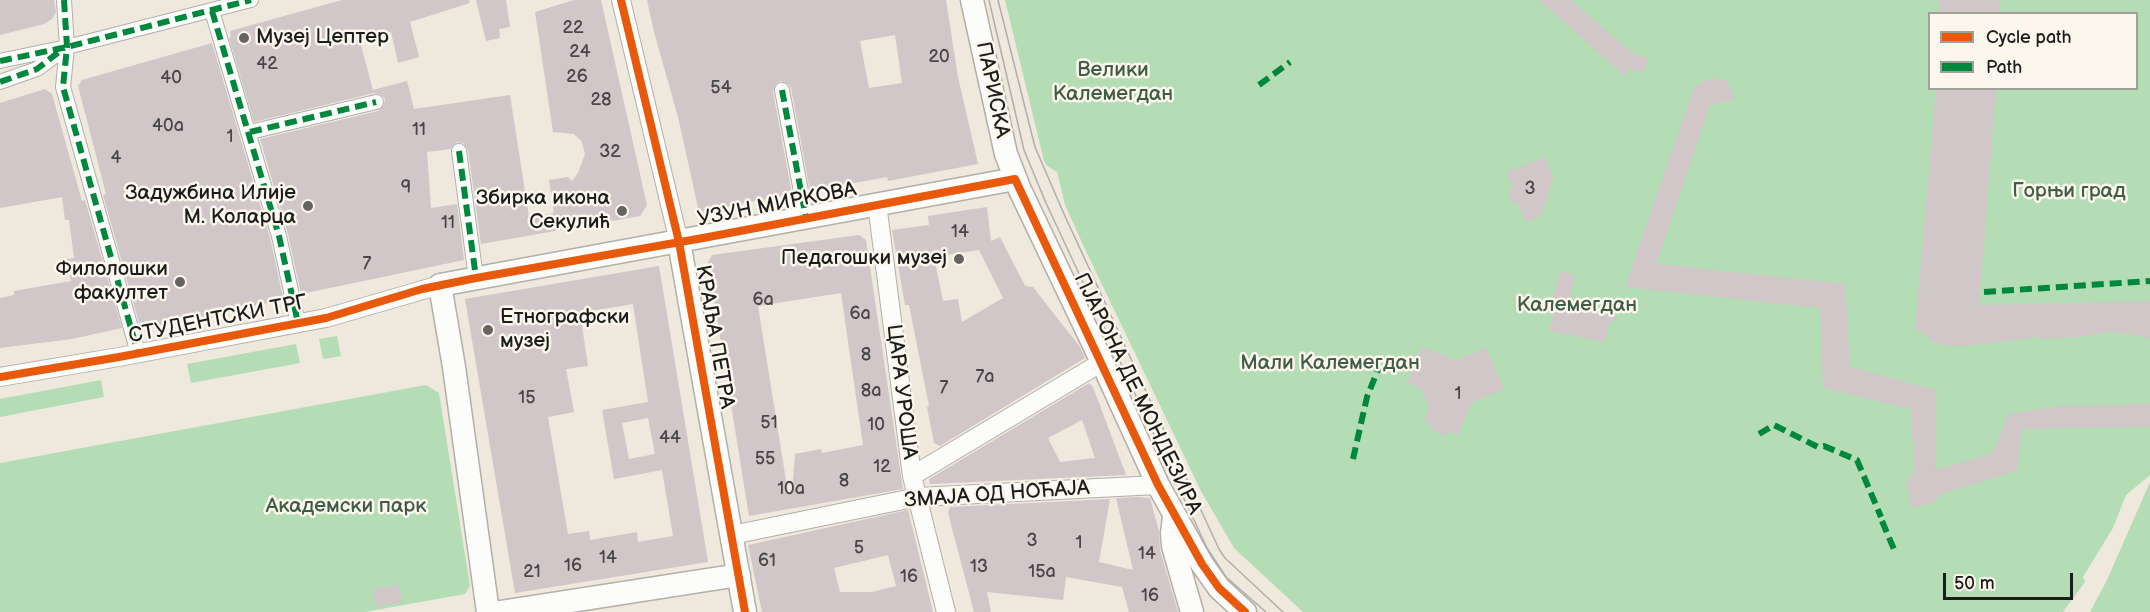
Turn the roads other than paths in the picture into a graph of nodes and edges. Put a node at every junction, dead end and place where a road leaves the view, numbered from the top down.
1 (64, 0) edge
2 (251, 0) edge
3 (621, 0) edge
4 (972, 0) edge
5 (213, 11) junction
6 (67, 47) junction
7 (0, 61) edge
8 (0, 82) edge
9 (782, 90) dead end
10 (376, 102) dead end
11 (250, 132) junction
12 (459, 151) dead end
13 (1016, 179) junction
14 (877, 204) junction
15 (806, 218) junction
16 (679, 242) junction
17 (476, 278) junction
18 (440, 285) junction
19 (298, 323) junction
20 (138, 353) junction
21 (1102, 362) junction
22 (0, 377) edge
23 (912, 476) junction
24 (1158, 485) junction
25 (918, 497) junction
26 (1175, 515) junction
27 (732, 536) junction
28 (739, 575) junction
29 (488, 612) edge
30 (500, 612) edge
31 (745, 612) edge
32 (946, 612) edge
33 (1192, 612) edge
34 (1245, 612) edge

1 - 6 street
2 - 5 street
3 - 16 street, КРАЉА ПЕТРА
4 - 13 street, ПАРИСКА
5 - 6 street
5 - 11 street
6 - 7 street
6 - 8 street
6 - 20 street
9 - 15 street
10 - 11 street
11 - 19 street
12 - 17 street
13 - 14 street, УЗУН МИРКОВА
13 - 21 street, ПЈАРОНА ДЕ МОНДЕЗИРА
14 - 15 street, УЗУН МИРКОВА
14 - 23 street, ЦАРА УРОША
15 - 16 street, УЗУН МИРКОВА
16 - 17 street, УЗУН МИРКОВА
16 - 27 street, КРАЉА ПЕТРА
17 - 18 street, УЗУН МИРКОВА
18 - 19 street, СТУДЕНТСКИ ТРГ
18 - 29 street
19 - 20 street, СТУДЕНТСКИ ТРГ
20 - 22 street, СТУДЕНТСКИ ТРГ
21 - 23 street
21 - 24 street, ПЈАРОНА ДЕ МОНДЕЗИРА
23 - 25 street, ЦАРА УРОША
24 - 25 street, ЗМАЈА ОД НОЋАЈА
24 - 26 street, ПЈАРОНА ДЕ МОНДЕЗИРА
25 - 27 street, ЗМАЈА ОД НОЋАЈА
25 - 32 street, ЦАРА УРОША
26 - 33 street, ПЈАРОНА ДЕ МОНДЕЗИРА
26 - 34 street, ПЈАРОНА ДЕ МОНДЕЗИРА
27 - 28 street, КРАЉА ПЕТРА
28 - 30 street
28 - 31 street, КРАЉА ПЕТРА

